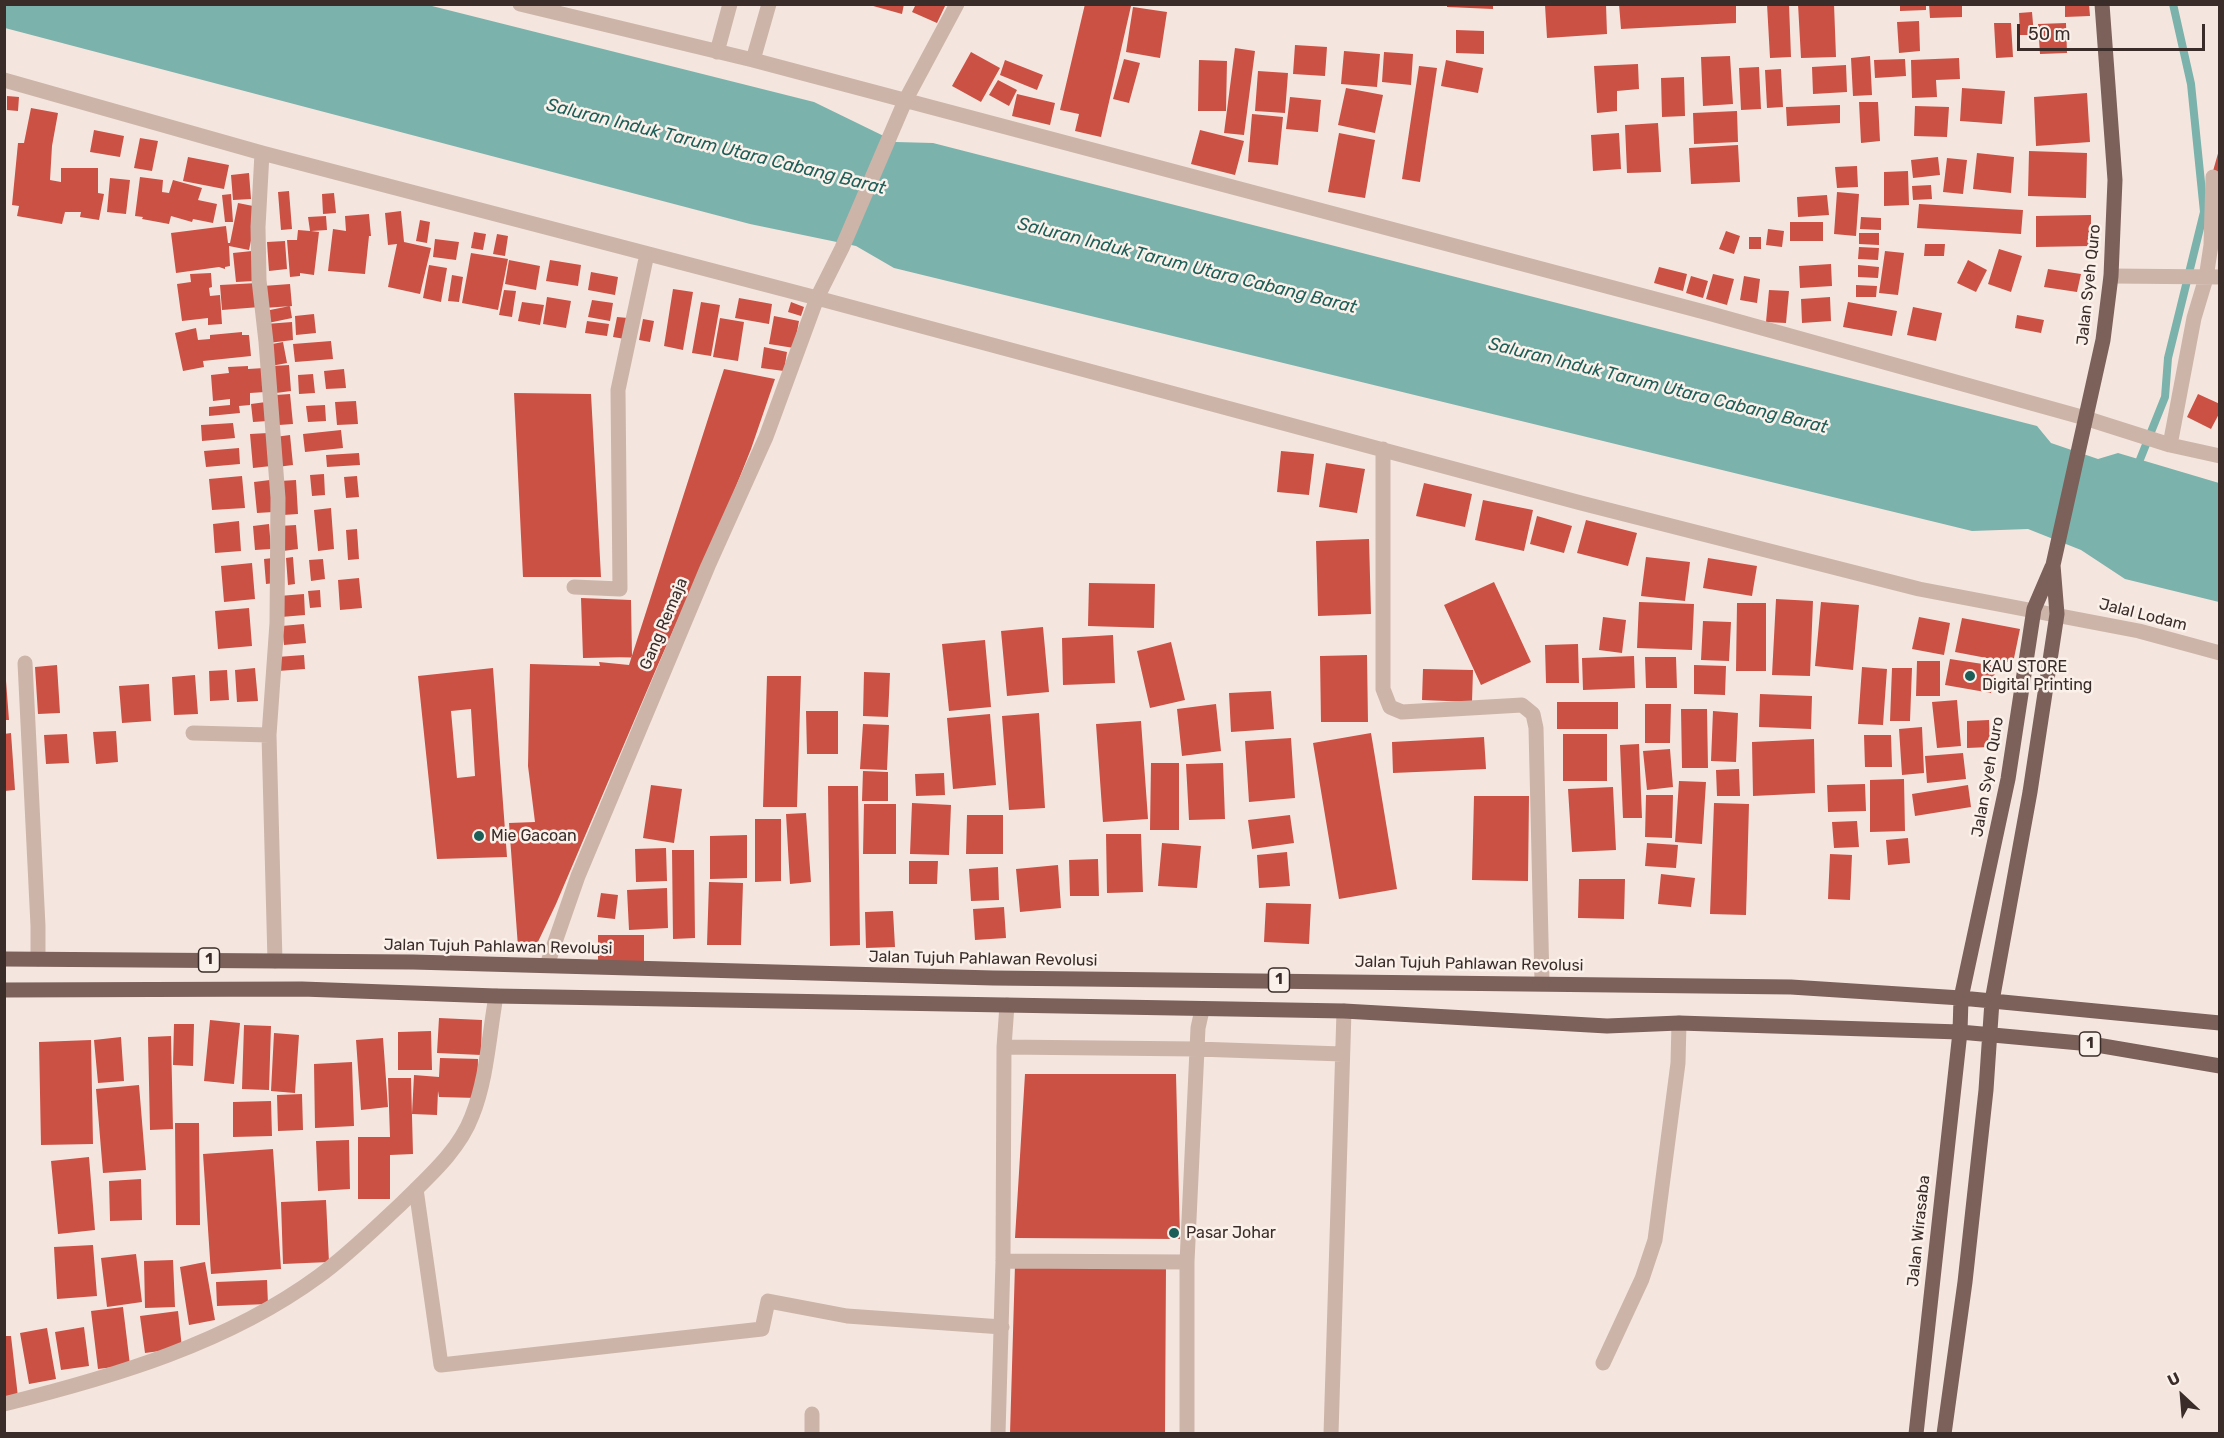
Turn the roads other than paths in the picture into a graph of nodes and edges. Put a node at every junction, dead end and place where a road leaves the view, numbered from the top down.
1 (520, 4) edge
2 (730, 4) edge
3 (769, 4) edge
4 (957, 4) edge
5 (2102, 4) edge
6 (717, 52) junction
7 (753, 60) junction
8 (4, 80) edge
9 (905, 101) junction
10 (262, 153) junction
11 (2213, 177) dead end
12 (647, 254) junction
13 (2111, 276) junction
14 (2209, 277) edge
15 (817, 298) junction
16 (2083, 426) junction
17 (2167, 443) junction
18 (1383, 449) junction
19 (2220, 456) edge
20 (2053, 565) junction
21 (574, 587) dead end
22 (2034, 609) junction
23 (2057, 614) junction
24 (2220, 653) edge
25 (25, 663) dead end
26 (193, 733) dead end
27 (269, 735) junction
28 (4, 959) edge
29 (38, 959) junction
30 (275, 961) junction
31 (547, 965) junction
32 (1542, 982) junction
33 (4, 990) edge
34 (496, 996) junction
35 (1962, 998) junction
36 (1992, 1001) junction
37 (1007, 1005) junction
38 (1202, 1010) junction
39 (1344, 1011) junction
40 (1679, 1023) junction
41 (2220, 1023) edge
42 (1960, 1032) junction
43 (1989, 1035) junction
44 (1004, 1047) junction
45 (1197, 1049) junction
46 (1342, 1054) junction
47 (2220, 1066) edge
48 (416, 1189) junction
49 (1003, 1261) junction
50 (1186, 1262) junction
51 (1002, 1327) junction
52 (1603, 1363) dead end
53 (4, 1404) edge
54 (812, 1414) dead end
55 (812, 1434) edge
56 (998, 1434) edge
57 (1187, 1434) edge
58 (1331, 1434) edge
59 (1916, 1434) edge
60 (1944, 1434) edge

1 - 6 street
2 - 6 street
3 - 7 street
4 - 9 street, Gang Remaja
5 - 13 main road, Jalan Syeh Quro
6 - 7 street
7 - 9 street
8 - 10 street, Jalal Lodam
9 - 15 street, Gang Remaja
9 - 16 street
10 - 12 street, Jalal Lodam
10 - 27 street
11 - 14 street
12 - 15 street, Jalal Lodam
12 - 21 street
13 - 14 street
13 - 16 main road, Jalan Syeh Quro
14 - 17 street
15 - 18 street, Jalal Lodam
15 - 31 street, Gang Remaja
16 - 17 street
16 - 20 main road, Jalan Syeh Quro
17 - 19 street
18 - 22 street, Jalal Lodam
18 - 32 street
20 - 22 main road, Jalan Syeh Quro
20 - 23 main road, Jalan Syeh Quro
22 - 23 street, Jalal Lodam
22 - 35 main road, Jalan Syeh Quro
23 - 24 street, Jalal Lodam
23 - 36 main road, Jalan Syeh Quro
25 - 29 street
26 - 27 street
27 - 30 street
28 - 29 main road, Jalan Tujuh Pahlawan Revolusi / 1
29 - 30 main road, Jalan Tujuh Pahlawan Revolusi / 1
30 - 31 main road, Jalan Tujuh Pahlawan Revolusi / 1
31 - 32 main road, Jalan Tujuh Pahlawan Revolusi / 1
32 - 35 main road, Jalan Tujuh Pahlawan Revolusi / 1
33 - 34 main road, 1
34 - 37 main road, 1
34 - 48 street
35 - 36 main road, 1
35 - 42 main road, Jalan Syeh Quro
36 - 41 main road, 1
36 - 43 main road, Jalan Syeh Quro
37 - 38 main road, 1
37 - 44 street
38 - 39 main road, 1
38 - 45 street
39 - 40 main road, 1
39 - 46 street
40 - 42 main road, 1
40 - 52 street
42 - 43 main road, 1
42 - 59 main road, Jalan Wirasaba
43 - 47 main road, 1
43 - 60 main road
44 - 45 street
44 - 49 street
45 - 46 street
45 - 50 street
46 - 58 street
48 - 51 street
48 - 53 street
49 - 50 street
49 - 51 street
50 - 57 street
51 - 56 street
54 - 55 street

